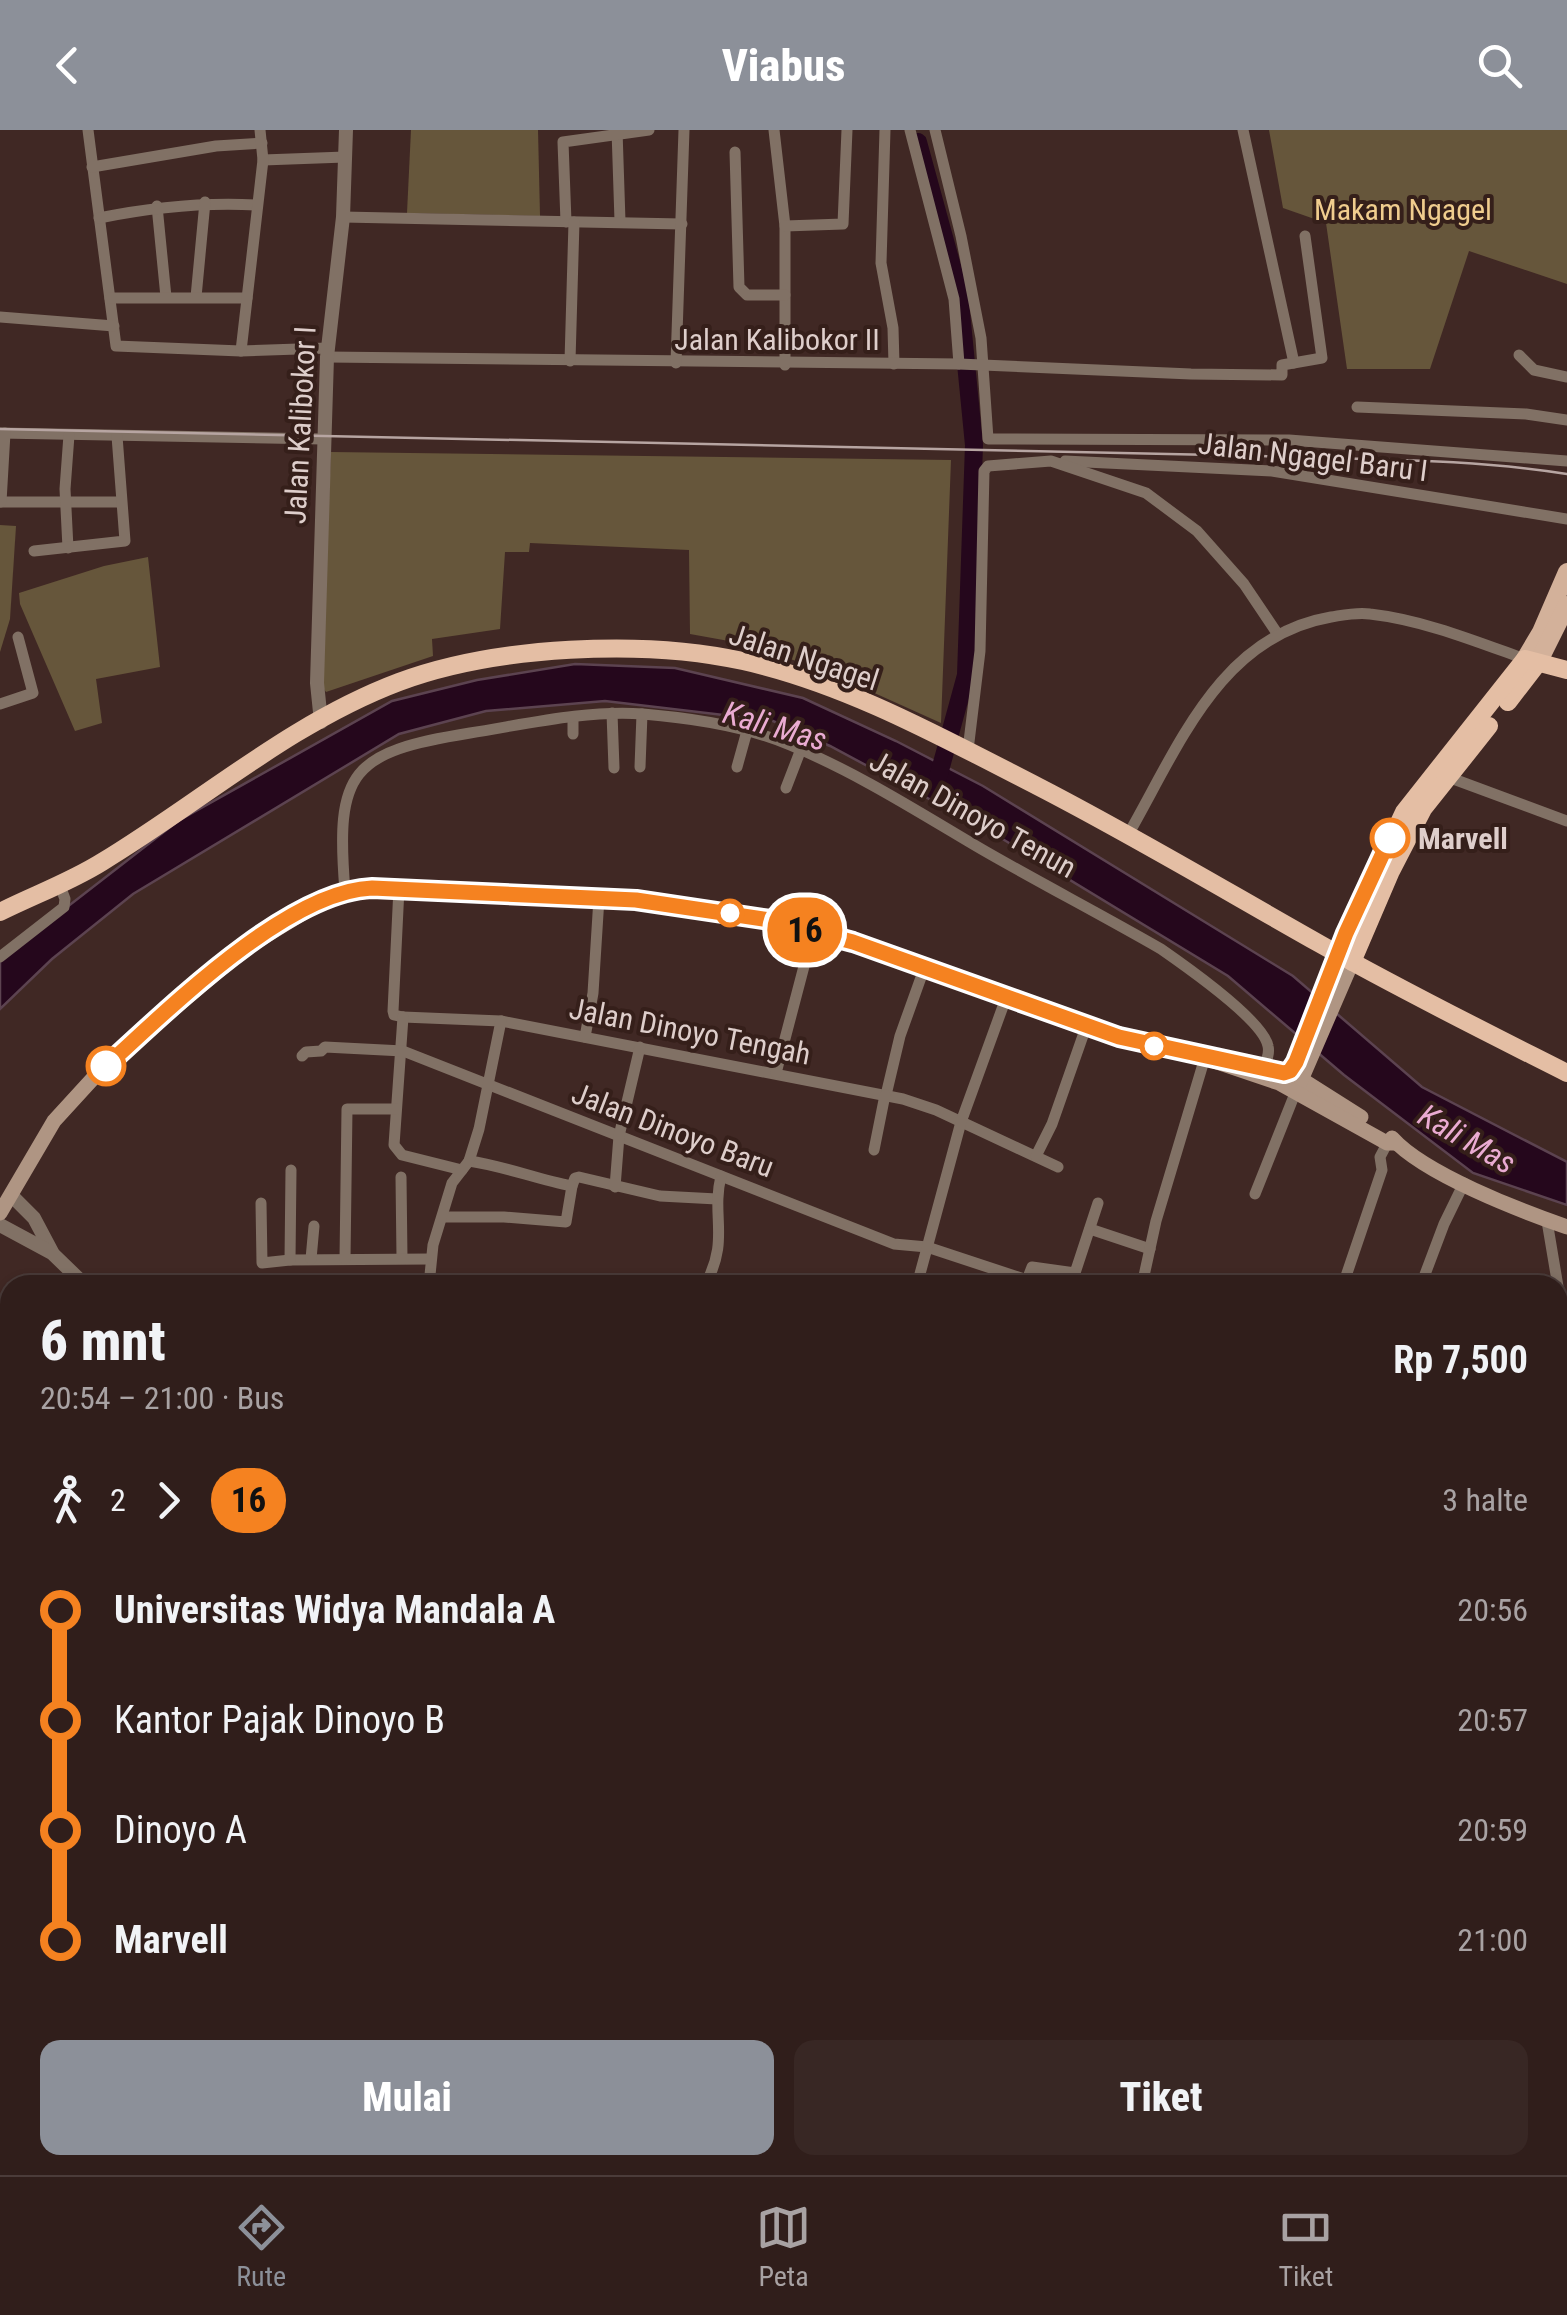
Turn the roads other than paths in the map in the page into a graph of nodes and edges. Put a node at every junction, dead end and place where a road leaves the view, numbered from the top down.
1 (88, 130) edge
2 (346, 130) edge
3 (649, 130) edge
4 (684, 130) edge
5 (774, 130) edge
6 (846, 130) edge
7 (885, 130) edge
8 (910, 130) edge
9 (935, 130) edge
10 (1243, 130) edge
11 (614, 135) edge
12 (261, 136) edge
13 (735, 152) dead end
14 (345, 157) junction
15 (263, 160) junction
16 (92, 167) junction
17 (205, 202) junction
18 (257, 205) junction
19 (157, 206) junction
20 (343, 217) junction
21 (99, 218) junction
22 (620, 221) junction
23 (570, 222) junction
24 (682, 224) junction
25 (785, 226) junction
26 (1306, 236) dead end
27 (786, 295) junction
28 (166, 297) junction
29 (196, 297) junction
30 (110, 298) junction
31 (247, 298) junction
32 (0, 316) edge
33 (114, 326) junction
34 (242, 350) junction
35 (328, 353) junction
36 (1519, 355) dead end
37 (570, 362) junction
38 (1294, 362) junction
39 (676, 363) junction
40 (785, 364) junction
41 (894, 364) junction
42 (969, 365) junction
43 (1567, 376) edge
44 (1357, 406) dead end
45 (1567, 420) edge
46 (2, 433) edge
47 (69, 435) junction
48 (117, 436) junction
49 (323, 439) junction
50 (1051, 461) junction
51 (1567, 462) edge
52 (0, 502) edge
53 (65, 502) junction
54 (120, 502) junction
55 (1567, 518) edge
56 (68, 548) junction
57 (34, 550) dead end
58 (1567, 572) edge
59 (1567, 605) edge
60 (1277, 633) junction
61 (18, 637) dead end
62 (1532, 660) junction
63 (1567, 670) edge
64 (0, 704) edge
65 (612, 714) junction
66 (642, 714) junction
67 (573, 718) junction
68 (321, 722) junction
69 (748, 732) junction
70 (573, 734) dead end
71 (964, 748) junction
72 (801, 750) junction
73 (640, 767) dead end
74 (737, 767) dead end
75 (614, 768) dead end
76 (1448, 777) junction
77 (786, 788) dead end
78 (1567, 820) edge
79 (1129, 833) junction
80 (59, 883) junction
81 (400, 888) junction
82 (345, 890) junction
83 (599, 898) junction
84 (0, 912) edge
85 (813, 932) junction
86 (0, 957) edge
87 (1344, 958) junction
88 (924, 969) junction
89 (1006, 998) junction
90 (403, 1017) junction
91 (501, 1021) junction
92 (1086, 1027) junction
93 (585, 1037) junction
94 (640, 1048) junction
95 (403, 1051) junction
96 (302, 1056) dead end
97 (1202, 1057) junction
98 (1263, 1069) junction
99 (776, 1072) junction
100 (1567, 1072) edge
101 (1300, 1075) junction
102 (488, 1086) junction
103 (886, 1095) junction
104 (396, 1110) junction
105 (961, 1122) junction
106 (620, 1136) junction
107 (1391, 1141) junction
108 (874, 1150) dead end
109 (1036, 1156) junction
110 (465, 1165) junction
111 (1058, 1167) dead end
112 (292, 1170) dead end
113 (721, 1176) junction
114 (401, 1177) dead end
115 (1464, 1183) junction
116 (572, 1186) junction
117 (615, 1187) junction
118 (1255, 1194) dead end
119 (12, 1195) junction
120 (717, 1199) junction
121 (1098, 1203) dead end
122 (261, 1204) dead end
123 (0, 1214) edge
124 (444, 1217) junction
125 (1548, 1221) junction
126 (0, 1225) edge
127 (314, 1226) dead end
128 (1567, 1227) edge
129 (1090, 1229) junction
130 (927, 1247) junction
131 (1150, 1249) junction
132 (52, 1253) junction
133 (402, 1258) junction
134 (310, 1259) junction
135 (345, 1259) junction
136 (430, 1259) junction
137 (290, 1260) junction
138 (75, 1275) edge
139 (430, 1275) edge
140 (709, 1275) edge
141 (920, 1275) edge
142 (1004, 1275) edge
143 (1029, 1275) edge
144 (1072, 1275) edge
145 (1072, 1275) edge
146 (1144, 1275) edge
147 (1346, 1275) edge
148 (1425, 1275) edge
149 (1557, 1275) edge

1 - 16 street
2 - 14 street, Jalan Kalibokor I
3 - 11 street
4 - 24 street
5 - 25 street
6 - 25 street
7 - 41 street
8 - 42 street
9 - 42 street
10 - 38 street
11 - 22 street
11 - 23 street
12 - 15 street
12 - 16 street
13 - 27 street
14 - 15 street
14 - 20 street, Jalan Kalibokor I
15 - 18 street
16 - 21 street
17 - 18 street
17 - 19 street
17 - 29 street
18 - 31 street
19 - 21 street
19 - 28 street
20 - 23 street
20 - 35 street, Jalan Kalibokor I
21 - 30 street
22 - 23 street
22 - 24 street
23 - 37 street
24 - 39 street
25 - 27 street
26 - 38 street
27 - 40 street
28 - 29 street
28 - 30 street
29 - 31 street
30 - 33 street
31 - 34 street
32 - 33 street
33 - 34 street, Jalan Kalibokor II
34 - 35 street, Jalan Kalibokor II
35 - 37 street, Jalan Kalibokor II
35 - 49 street, Jalan Kalibokor I
36 - 43 street
37 - 39 street, Jalan Kalibokor II
38 - 42 street, Jalan Kalibokor II
39 - 40 street, Jalan Kalibokor II
40 - 41 street, Jalan Kalibokor II
41 - 42 street, Jalan Kalibokor II
42 - 51 street
44 - 45 street
46 - 47 street
46 - 52 street
47 - 48 street
47 - 53 street
48 - 49 street
48 - 54 street
49 - 68 street, Jalan Kalibokor I
50 - 55 street, Jalan Ngagel Baru I
50 - 60 street
50 - 71 street, Jalan Ngagel Baru I
52 - 53 street
53 - 54 street
53 - 56 street
54 - 56 street
56 - 57 street
58 - 62 main road
59 - 62 main road
60 - 62 street
60 - 79 street
61 - 64 street
62 - 63 highway
62 - 76 highway
62 - 87 highway
65 - 66 street, Jalan Dinoyo Tenun
65 - 67 street, Jalan Dinoyo Tenun
65 - 75 street
66 - 69 street, Jalan Dinoyo Tenun
66 - 73 street
67 - 70 street
67 - 82 street, Jalan Dinoyo Tenun
68 - 71 highway, Jalan Ngagel
68 - 80 highway, Jalan Ngagel
69 - 72 street, Jalan Dinoyo Tenun
69 - 74 street
71 - 79 highway, Jalan Ngagel
72 - 77 street
72 - 98 street, Jalan Dinoyo Tenun
76 - 78 street
76 - 87 highway
79 - 87 highway, Jalan Ngagel
80 - 84 highway, Jalan Ngagel
80 - 86 street
81 - 82 main road
81 - 83 main road
81 - 90 street
82 - 119 main road
83 - 85 main road
83 - 93 street
85 - 88 main road
85 - 99 street
87 - 100 highway, Jalan Ngagel
87 - 101 main road
88 - 89 main road
88 - 103 street
89 - 92 main road
89 - 105 street
90 - 91 street, Jalan Dinoyo Tengah
90 - 95 street
91 - 93 street, Jalan Dinoyo Tengah
91 - 102 street
92 - 97 main road
92 - 109 street
93 - 94 street, Jalan Dinoyo Tengah
94 - 99 street, Jalan Dinoyo Tengah
94 - 106 street
95 - 96 street, Jalan Dinoyo Baru
95 - 102 street, Jalan Dinoyo Baru
95 - 104 street
97 - 98 main road
97 - 101 main road
97 - 131 street
98 - 101 main road
99 - 103 street, Jalan Dinoyo Tengah
101 - 107 main road
101 - 118 street
102 - 106 street, Jalan Dinoyo Baru
102 - 110 street
103 - 105 street, Jalan Dinoyo Tengah
103 - 108 street
104 - 110 street
104 - 135 street
105 - 109 street, Jalan Dinoyo Tengah
105 - 130 street
106 - 113 street, Jalan Dinoyo Baru
106 - 117 street
107 - 115 main road
107 - 147 street
109 - 111 street, Jalan Dinoyo Tengah
110 - 116 street
110 - 124 street
112 - 137 street
113 - 120 street
113 - 130 street, Jalan Dinoyo Baru
114 - 133 street
115 - 125 main road
115 - 148 street
116 - 117 street
116 - 124 street
117 - 120 street
119 - 123 main road
119 - 132 street
120 - 140 street
121 - 129 street
122 - 137 street
124 - 136 street
125 - 128 main road
125 - 149 street
126 - 132 street
127 - 134 street
129 - 131 street
129 - 145 street
130 - 141 street
130 - 142 street, Jalan Dinoyo Baru
131 - 146 street
132 - 138 street
133 - 135 street
133 - 136 street
134 - 135 street
134 - 137 street
136 - 139 street
143 - 144 street

